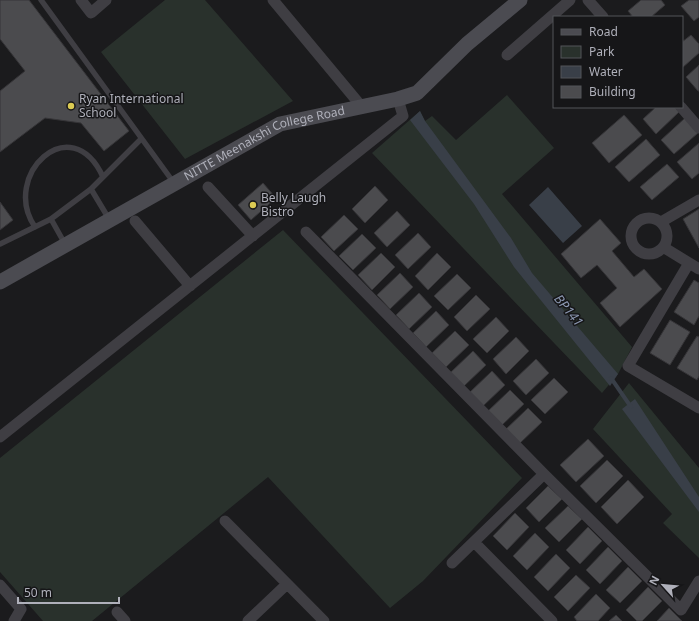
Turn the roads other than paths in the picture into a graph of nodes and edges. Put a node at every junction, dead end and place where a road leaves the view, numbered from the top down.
1 (41, 0) edge
2 (81, 0) edge
3 (106, 0) edge
4 (273, 0) edge
5 (520, 0) edge
6 (570, 0) edge
7 (588, 0) edge
8 (602, 16) edge
9 (507, 55) dead end
10 (398, 99) junction
11 (362, 107) junction
12 (682, 108) edge
13 (699, 128) edge
14 (141, 139) junction
15 (35, 155) dead end
16 (103, 177) junction
17 (174, 184) junction
18 (208, 187) dead end
19 (91, 188) junction
20 (699, 200) edge
21 (21, 209) dead end
22 (51, 219) junction
23 (110, 219) junction
24 (135, 221) dead end
25 (661, 222) junction
26 (34, 227) junction
27 (306, 232) dead end
28 (253, 236) junction
29 (0, 244) edge
30 (65, 244) junction
31 (663, 247) junction
32 (689, 263) junction
33 (699, 269) edge
34 (3, 278) edge
35 (190, 286) junction
36 (699, 408) edge
37 (0, 437) edge
38 (544, 474) junction
39 (225, 521) dead end
40 (474, 542) junction
41 (452, 563) dead end
42 (699, 581) edge
43 (287, 584) junction
44 (0, 585) edge
45 (117, 612) dead end
46 (14, 621) edge
47 (125, 621) edge
48 (248, 621) edge
49 (324, 621) edge
50 (552, 621) edge

1 - 14 lane
2 - 3 street
4 - 11 street
5 - 10 street, NITTE Meenakshi College Road
6 - 9 street
7 - 8 street
10 - 11 street, NITTE Meenakshi College Road
10 - 28 street
11 - 17 street, NITTE Meenakshi College Road
12 - 13 street
14 - 16 lane
14 - 17 lane
15 - 16 lane
16 - 19 lane
17 - 23 street, NITTE Meenakshi College Road
18 - 28 street
19 - 22 lane
19 - 23 lane
20 - 25 street
21 - 26 lane
22 - 26 lane
22 - 30 lane
23 - 30 street, NITTE Meenakshi College Road
24 - 35 street
25 - 31 street
25 - 31 street
26 - 29 lane
27 - 38 street
28 - 35 street
30 - 34 street, NITTE Meenakshi College Road
31 - 32 street
32 - 33 street
32 - 36 street
35 - 37 street
38 - 40 street
38 - 42 street
39 - 43 street
40 - 41 street
40 - 50 street
43 - 48 street
43 - 49 street
44 - 46 street
45 - 47 street

